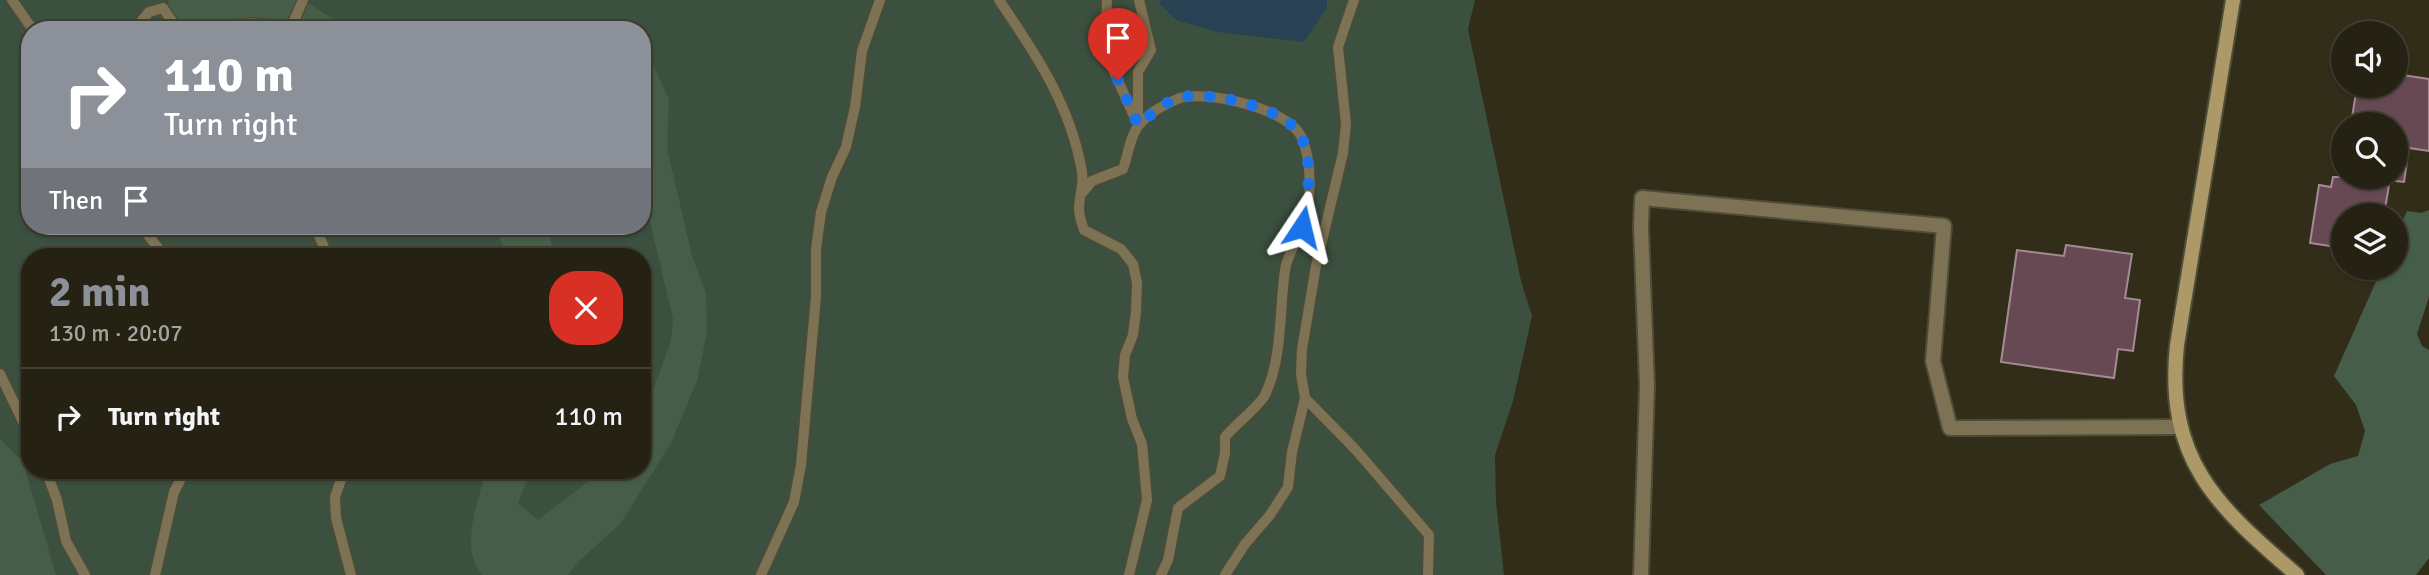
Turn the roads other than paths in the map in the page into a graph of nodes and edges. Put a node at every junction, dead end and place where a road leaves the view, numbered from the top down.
1 (12, 0) edge
2 (303, 0) edge
3 (880, 0) edge
4 (999, 0) edge
5 (1107, 0) edge
6 (1139, 0) edge
7 (1354, 0) edge
8 (2233, 0) edge
9 (27, 21) edge
10 (142, 21) edge
11 (172, 21) edge
12 (293, 21) edge
13 (1138, 125) junction
14 (1083, 192) junction
15 (0, 374) edge
16 (1305, 398) junction
17 (21, 417) edge
18 (2180, 427) junction
19 (49, 479) edge
20 (181, 479) edge
21 (341, 479) edge
22 (85, 575) edge
23 (155, 575) edge
24 (351, 575) edge
25 (761, 575) edge
26 (1129, 575) edge
27 (1161, 575) edge
28 (1224, 575) edge
29 (1428, 575) edge
30 (1641, 575) edge
31 (2297, 575) edge

1 - 9 lane
2 - 12 lane
3 - 25 lane
4 - 14 lane
5 - 13 lane
6 - 13 lane
7 - 16 lane
8 - 18 street
10 - 11 lane
13 - 14 lane
13 - 27 lane
14 - 26 lane
15 - 17 lane
16 - 28 lane
16 - 29 lane
18 - 30 street
18 - 31 street
19 - 22 lane
20 - 23 lane
21 - 24 lane

